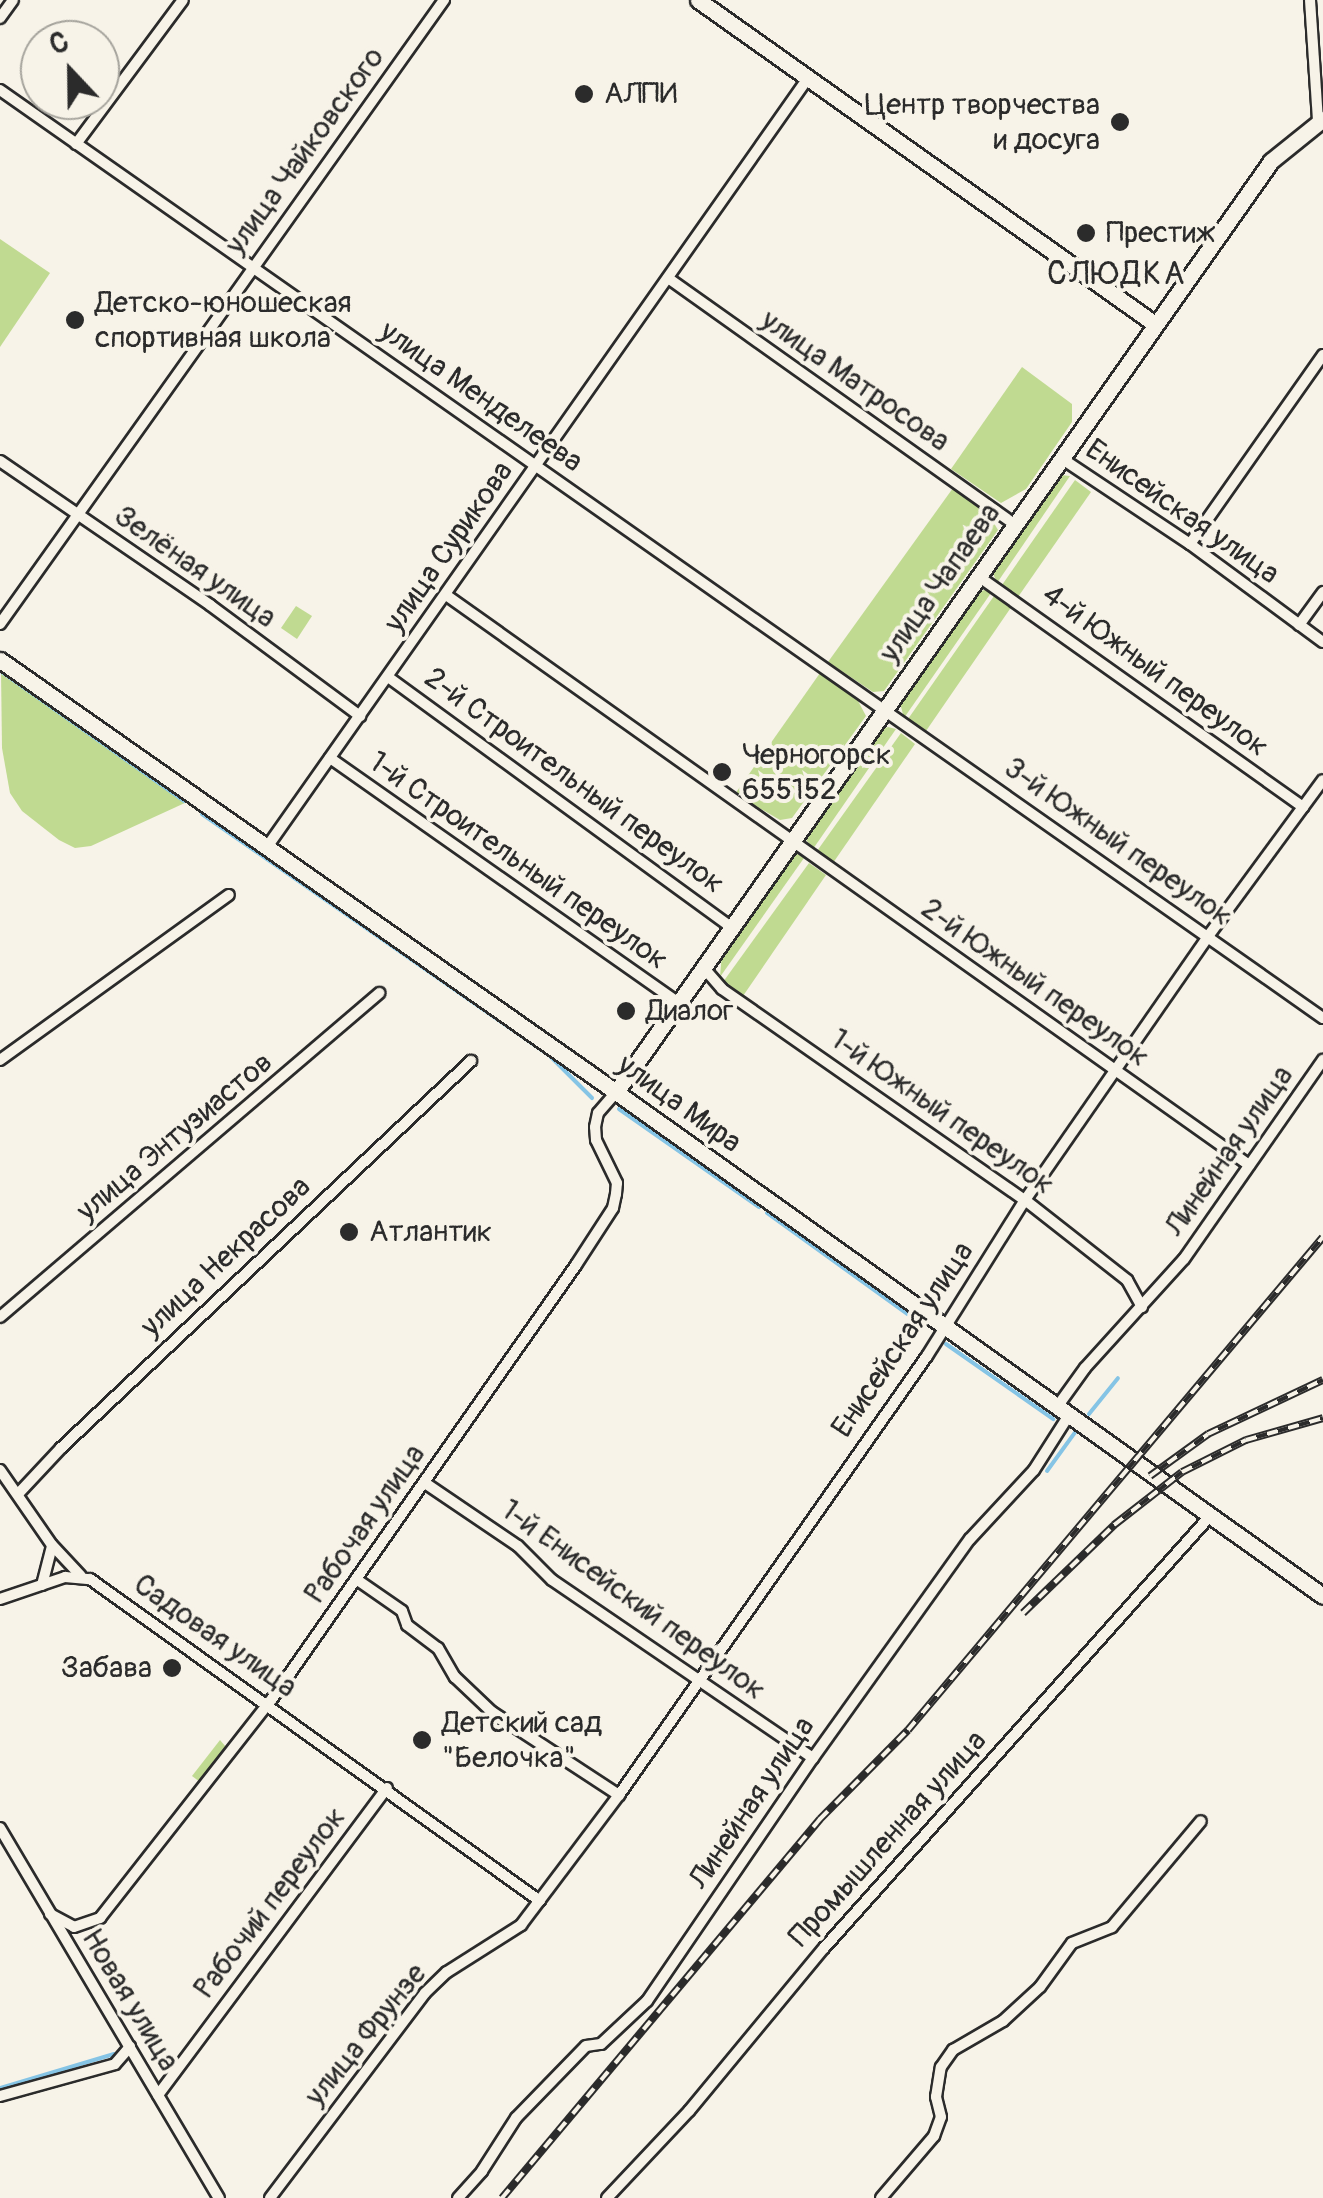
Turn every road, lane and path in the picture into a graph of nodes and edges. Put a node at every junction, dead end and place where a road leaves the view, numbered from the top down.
1 (13, 0) edge
2 (183, 0) edge
3 (444, 0) edge
4 (698, 0) edge
5 (1310, 0) edge
6 (0, 18) edge
7 (808, 78) junction
8 (0, 90) edge
9 (1320, 120) edge
10 (76, 144) junction
11 (253, 266) junction
12 (668, 278) junction
13 (1155, 324) junction
14 (1323, 355) edge
15 (1061, 458) junction
16 (0, 462) edge
17 (536, 467) junction
18 (78, 515) junction
19 (1015, 524) junction
20 (1190, 544) junction
21 (978, 576) junction
22 (1323, 592) edge
23 (446, 595) junction
24 (0, 624) edge
25 (1299, 625) junction
26 (1323, 642) edge
27 (0, 660) edge
28 (388, 677) junction
29 (883, 711) junction
30 (360, 716) junction
31 (330, 758) junction
32 (1323, 780) edge
33 (1302, 807) junction
34 (792, 840) junction
35 (267, 847) junction
36 (229, 895) dead end
37 (731, 927) junction
38 (1208, 935) junction
39 (703, 967) junction
40 (380, 993) dead end
41 (678, 1004) junction
42 (1323, 1018) edge
43 (0, 1060) edge
44 (1323, 1060) edge
45 (472, 1061) dead end
46 (1116, 1071) junction
47 (616, 1092) junction
48 (578, 1125) dead end
49 (595, 1127) junction
50 (1249, 1166) junction
51 (1025, 1200) junction
52 (1142, 1307) junction
53 (0, 1317) edge
54 (944, 1327) junction
55 (1063, 1411) junction
56 (0, 1470) edge
57 (425, 1483) junction
58 (18, 1494) junction
59 (1210, 1515) junction
60 (52, 1544) junction
61 (81, 1576) junction
62 (356, 1579) junction
63 (42, 1585) junction
64 (1323, 1596) edge
65 (0, 1599) edge
66 (698, 1680) junction
67 (263, 1700) junction
68 (813, 1758) junction
69 (387, 1788) junction
70 (619, 1796) junction
71 (1201, 1821) dead end
72 (0, 1828) edge
73 (540, 1901) junction
74 (50, 1914) junction
75 (521, 1925) joint
76 (130, 2047) junction
77 (158, 2095) junction
78 (0, 2096) edge
79 (218, 2198) edge
80 (270, 2198) edge
81 (458, 2198) edge
82 (607, 2198) edge
83 (881, 2198) edge

1 - 6 street
2 - 10 street
3 - 11 street, улица Чайковского
4 - 7 main road
5 - 9 street
7 - 12 street, улица Сурикова
7 - 13 main road
8 - 10 street, улица Менделеева
9 - 13 main road, улица Чапаева
10 - 11 street, улица Менделеева
11 - 17 street, улица Менделеева
11 - 18 street, улица Чайковского
12 - 17 street, улица Сурикова
12 - 19 street, улица Матросова
13 - 15 main road, улица Чапаева
14 - 20 street
15 - 19 main road, улица Чапаева
15 - 20 street, Енисейская улица
16 - 18 street, Зелёная улица
17 - 23 street, улица Сурикова
17 - 29 street, улица Менделеева
18 - 24 street, улица Чайковского
18 - 30 street, Зелёная улица
19 - 21 main road, улица Чапаева
20 - 25 street, Енисейская улица
21 - 29 main road, улица Чапаева
21 - 33 street, 4-й Южный переулок
22 - 25 street
23 - 28 street, улица Сурикова
23 - 34 street, 2-й Южный переулок
25 - 26 street, Енисейская улица
27 - 35 main road, улица Мира
28 - 30 street, улица Сурикова
28 - 37 street, 2-й Строительный переулок
29 - 34 main road, улица Чапаева
29 - 38 street, 3-й Южный переулок
30 - 31 street, улица Сурикова
31 - 35 street, улица Сурикова
31 - 41 street, 1-й Строительный переулок
32 - 33 street, Енисейская улица
33 - 38 street, Енисейская улица
34 - 37 main road, улица Чапаева
34 - 46 street, 2-й Южный переулок
35 - 47 main road, улица Мира
36 - 43 street
37 - 39 main road, улица Чапаева
38 - 42 street, 3-й Южный переулок
38 - 46 street, Енисейская улица
39 - 41 main road, улица Чапаева
39 - 51 street, 1-й Южный переулок
40 - 53 street, улица Энтузиастов
41 - 47 main road, улица Чапаева
44 - 50 street, Линейная улица
45 - 58 street, улица Некрасова
46 - 50 street, 2-й Южный переулок
46 - 51 street, Енисейская улица
47 - 49 street
47 - 54 main road, улица Мира
48 - 49 street
49 - 57 street, Рабочая улица
50 - 52 street, Линейная улица
51 - 52 street, 1-й Южный переулок
51 - 54 street, Енисейская улица
52 - 55 street, Линейная улица
54 - 55 main road, улица Мира
54 - 66 street, Енисейская улица
55 - 59 main road, улица Мира
55 - 68 street, Линейная улица
56 - 58 street, Садовая улица
57 - 62 street, Рабочая улица
57 - 66 street, 1-й Енисейский переулок
58 - 60 street, Садовая улица
59 - 64 main road, улица Мира
59 - 82 street, Промышленная улица
60 - 61 street, Садовая улица
60 - 63 street
61 - 63 street
61 - 67 street, Садовая улица
62 - 67 street, Рабочая улица
62 - 70 street
63 - 65 street
66 - 68 street, 1-й Енисейский переулок
66 - 70 street, Енисейская улица
67 - 69 street, Садовая улица
67 - 74 street, Рабочая улица
68 - 81 street, Линейная улица
69 - 73 street, Садовая улица
69 - 77 street, Рабочий переулок
70 - 73 street, Енисейская улица
71 - 83 street
72 - 74 street, Новая улица
73 - 75 street, Енисейская улица
74 - 76 street, Новая улица
75 - 80 street, улица Фрунзе
76 - 77 street, Новая улица
76 - 78 street
77 - 79 street, Новая улица

